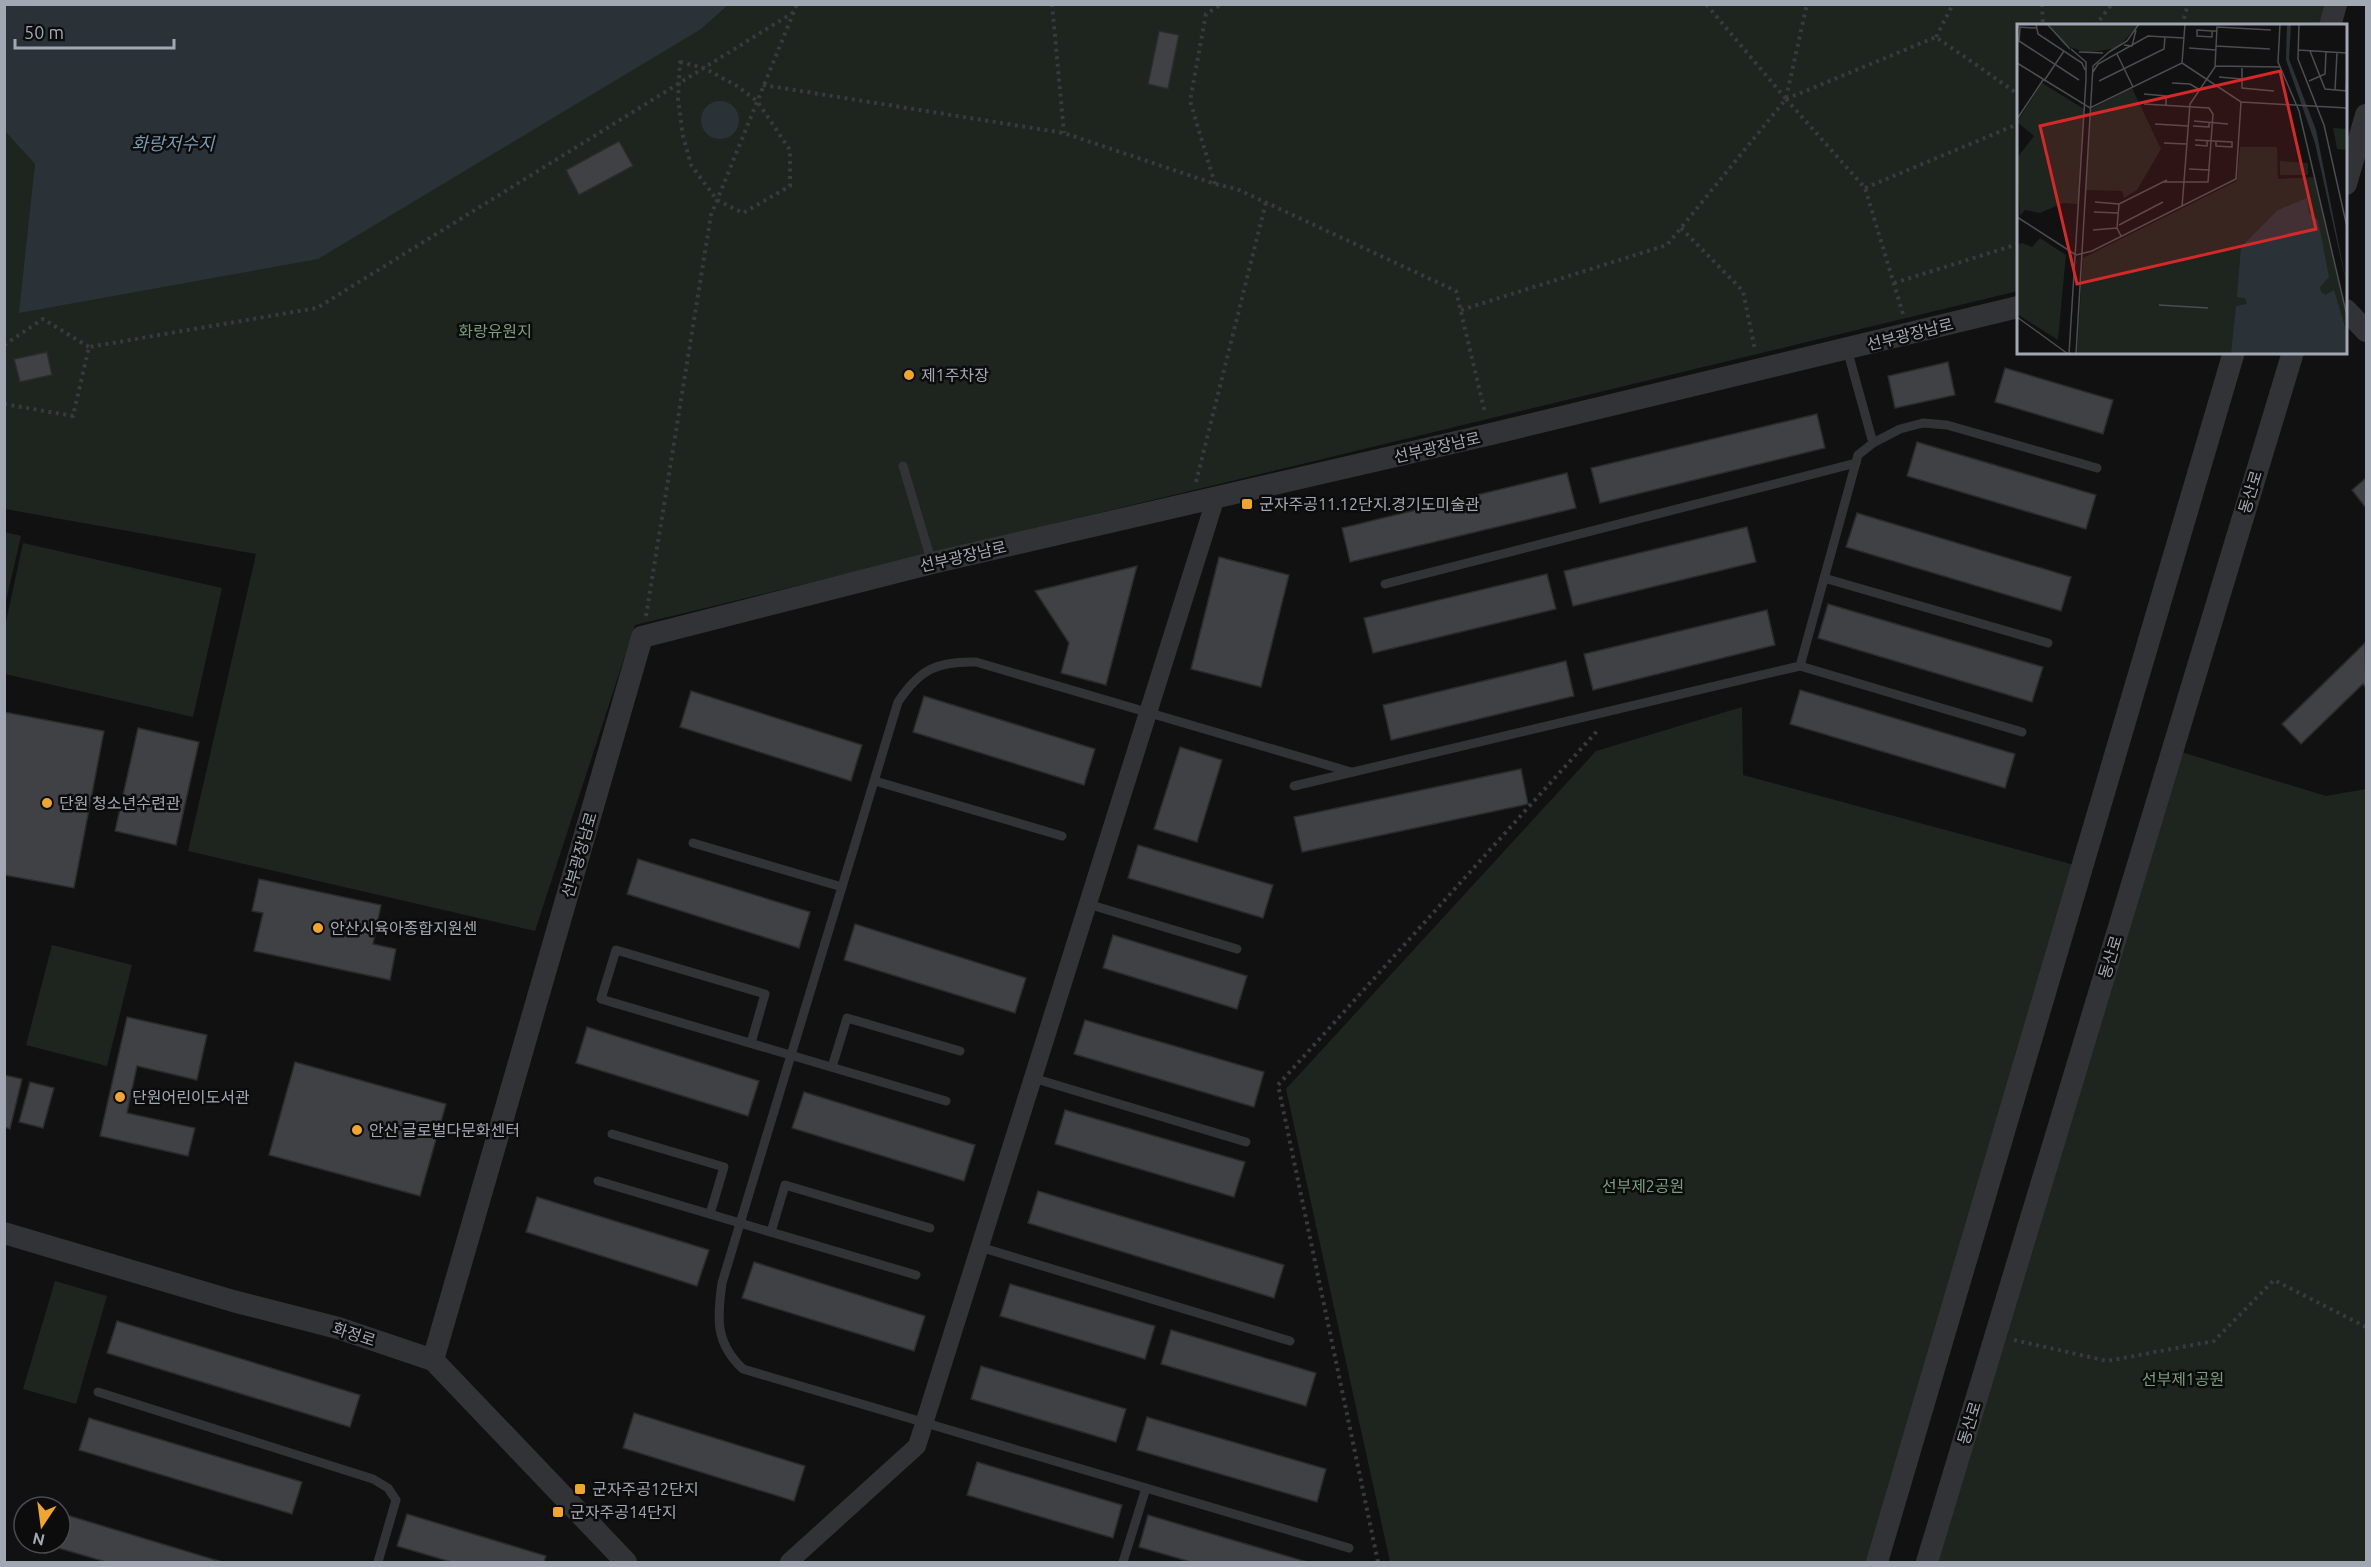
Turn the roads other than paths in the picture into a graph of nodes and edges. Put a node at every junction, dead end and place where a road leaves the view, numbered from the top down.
1 (2336, 4) edge
2 (2331, 24) edge
3 (2367, 115) edge
4 (2347, 181) edge
5 (2017, 307) edge
6 (2347, 311) edge
7 (2367, 332) edge
8 (1847, 349) junction
9 (2233, 354) edge
10 (2292, 354) edge
11 (1873, 443) junction
12 (1856, 463) junction
13 (903, 466) dead end
14 (2097, 468) dead end
15 (1216, 497) junction
16 (932, 563) junction
17 (1824, 578) junction
18 (1385, 584) dead end
19 (2048, 643) dead end
20 (1800, 666) junction
21 (1148, 712) junction
22 (2022, 732) dead end
23 (1351, 772) junction
24 (875, 781) junction
25 (1294, 786) dead end
26 (1062, 836) dead end
27 (693, 843) dead end
28 (842, 887) junction
29 (1088, 904) junction
30 (1237, 949) dead end
31 (751, 1043) junction
32 (960, 1051) dead end
33 (791, 1055) junction
34 (832, 1067) junction
35 (1033, 1078) junction
36 (946, 1101) dead end
37 (612, 1134) dead end
38 (1246, 1142) dead end
39 (598, 1181) dead end
40 (710, 1214) junction
41 (740, 1223) junction
42 (930, 1228) dead end
43 (771, 1232) junction
44 (4, 1233) edge
45 (980, 1247) junction
46 (916, 1275) dead end
47 (1290, 1341) dead end
48 (433, 1360) junction
49 (98, 1392) dead end
50 (925, 1422) junction
51 (1146, 1488) junction
52 (1349, 1548) dead end
53 (793, 1561) edge
54 (378, 1563) edge
55 (626, 1563) edge
56 (1123, 1563) edge
57 (1877, 1563) edge
58 (1927, 1563) edge

1 - 2 street
3 - 4 street
5 - 8 street, 선부광장남로
6 - 7 street
8 - 11 lane
8 - 15 street, 선부광장남로
9 - 57 street
10 - 58 street, 동산로
11 - 12 lane
11 - 14 lane
12 - 17 lane
12 - 18 lane
13 - 16 lane
15 - 16 street, 선부광장남로
15 - 21 street
16 - 48 street, 선부광장남로
17 - 19 lane
17 - 20 lane
20 - 22 lane
20 - 23 lane
21 - 23 lane
21 - 24 lane
21 - 29 street
23 - 25 lane
24 - 26 lane
24 - 28 lane
27 - 28 lane
28 - 33 lane
29 - 30 lane
29 - 35 street
31 - 31 lane
31 - 33 lane
32 - 34 lane
33 - 34 lane
33 - 41 lane
34 - 36 lane
35 - 38 lane
35 - 45 street
37 - 40 lane
39 - 40 lane
40 - 41 lane
41 - 43 lane
41 - 50 lane
42 - 43 lane
43 - 46 lane
44 - 48 street, 화정로
45 - 47 lane
45 - 50 street
48 - 55 street, 화정로
49 - 54 lane
50 - 51 lane
50 - 53 street
51 - 52 lane
51 - 56 lane

